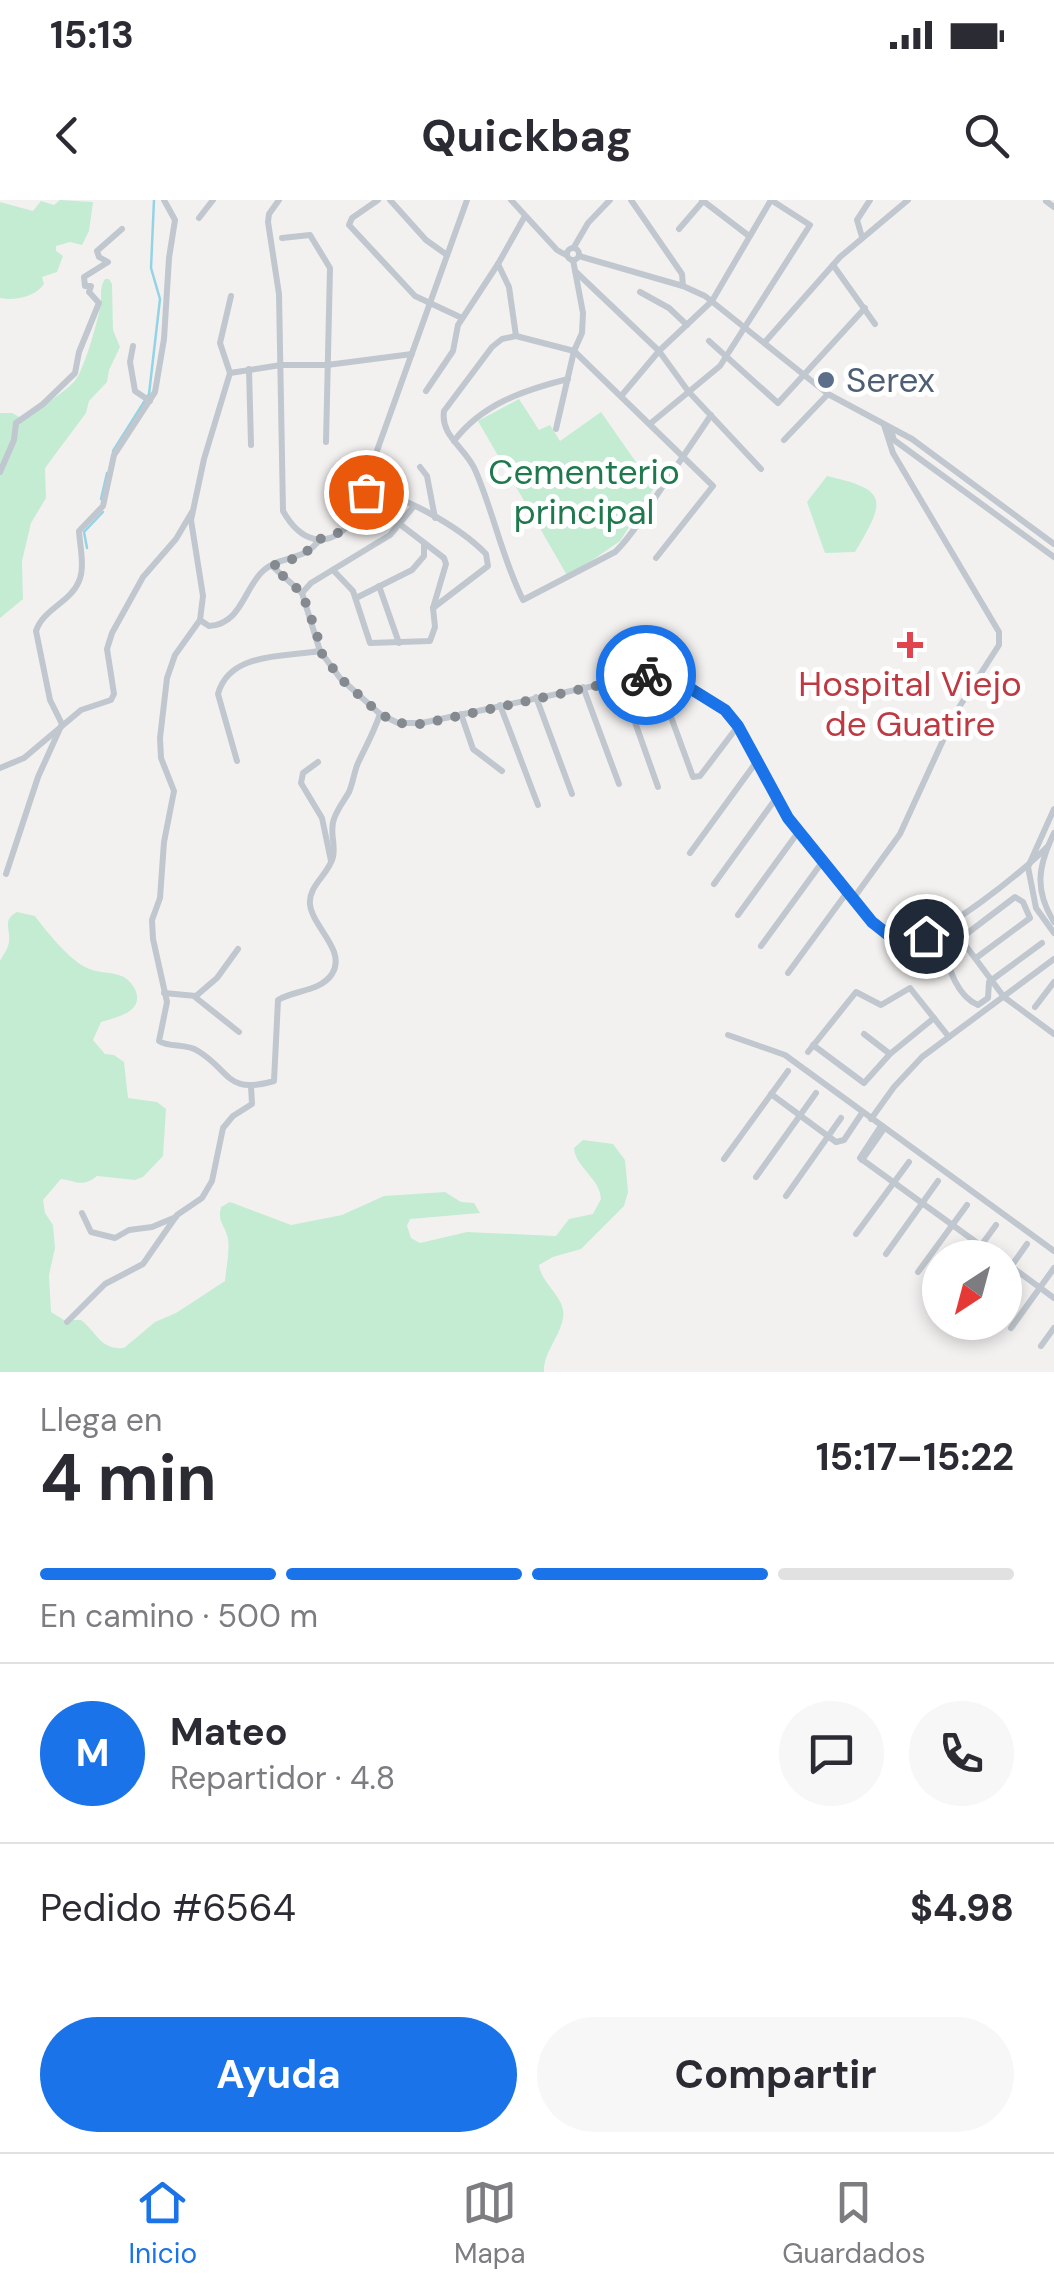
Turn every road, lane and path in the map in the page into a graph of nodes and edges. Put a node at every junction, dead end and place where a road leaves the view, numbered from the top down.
1 (164, 200) edge
2 (212, 200) edge
3 (279, 200) edge
4 (378, 200) edge
5 (390, 200) edge
6 (467, 200) edge
7 (510, 200) edge
8 (610, 200) edge
9 (630, 200) edge
10 (703, 200) edge
11 (771, 200) edge
12 (870, 200) edge
13 (908, 200) edge
14 (1046, 201) edge
15 (1054, 207) edge
16 (525, 216) junction
17 (199, 218) dead end
18 (122, 229) dead end
19 (680, 229) dead end
20 (749, 236) junction
21 (862, 237) junction
22 (282, 238) dead end
23 (447, 255) junction
24 (573, 257) junction
25 (498, 264) junction
26 (833, 266) junction
27 (575, 270) junction
28 (683, 286) junction
29 (640, 292) dead end
30 (232, 296) dead end
31 (712, 301) junction
32 (430, 304) junction
33 (865, 308) junction
34 (462, 318) junction
35 (875, 324) dead end
36 (687, 325) junction
37 (746, 326) junction
38 (516, 336) junction
39 (709, 341) dead end
40 (765, 342) junction
41 (133, 346) dead end
42 (574, 351) junction
43 (659, 351) junction
44 (412, 354) junction
45 (727, 356) junction
46 (281, 365) junction
47 (327, 365) junction
48 (249, 369) junction
49 (230, 372) junction
50 (804, 373) junction
51 (568, 379) junction
52 (688, 390) junction
53 (426, 391) dead end
54 (828, 394) junction
55 (622, 395) junction
56 (147, 399) junction
57 (711, 415) junction
58 (652, 422) junction
59 (887, 427) junction
60 (556, 429) dead end
61 (784, 440) dead end
62 (454, 441) junction
63 (326, 442) dead end
64 (251, 445) dead end
65 (683, 456) junction
66 (420, 468) dead end
67 (761, 469) dead end
68 (0, 472) edge
69 (362, 492) junction
70 (414, 506) junction
71 (193, 512) junction
72 (435, 519) junction
73 (401, 525) junction
74 (320, 539) junction
75 (424, 544) junction
76 (1054, 544) edge
77 (500, 550) junction
78 (486, 554) junction
79 (1054, 556) edge
80 (656, 558) dead end
81 (272, 566) junction
82 (333, 570) junction
83 (380, 586) junction
84 (302, 593) junction
85 (356, 598) junction
86 (433, 608) junction
87 (200, 620) junction
88 (399, 644) junction
89 (320, 651) junction
90 (656, 676) junction
91 (620, 680) junction
92 (583, 687) junction
93 (536, 698) junction
94 (500, 706) junction
95 (380, 714) junction
96 (461, 714) junction
97 (62, 724) junction
98 (738, 726) junction
99 (237, 761) dead end
100 (318, 762) dead end
101 (757, 762) junction
102 (0, 768) edge
103 (502, 771) dead end
104 (619, 784) dead end
105 (658, 787) dead end
106 (572, 794) dead end
107 (777, 797) junction
108 (538, 805) dead end
109 (1054, 809) edge
110 (799, 831) junction
111 (1054, 833) edge
112 (1047, 847) junction
113 (690, 853) dead end
114 (823, 861) junction
115 (331, 862) junction
116 (1028, 866) junction
117 (6, 874) dead end
118 (1038, 883) junction
119 (714, 884) dead end
120 (850, 895) junction
121 (738, 915) dead end
122 (1054, 922) edge
123 (1054, 933) edge
124 (960, 938) junction
125 (1042, 943) dead end
126 (761, 946) dead end
127 (238, 949) dead end
128 (976, 958) junction
129 (1054, 959) edge
130 (788, 973) dead end
131 (992, 980) junction
132 (1054, 982) edge
133 (164, 993) junction
134 (194, 997) junction
135 (1004, 997) junction
136 (1035, 1007) dead end
137 (934, 1018) junction
138 (238, 1032) dead end
139 (864, 1034) dead end
140 (1054, 1034) edge
141 (728, 1035) dead end
142 (949, 1038) junction
143 (890, 1054) junction
144 (788, 1071) dead end
145 (251, 1086) junction
146 (816, 1092) dead end
147 (771, 1094) junction
148 (862, 1113) junction
149 (800, 1116) junction
150 (841, 1118) dead end
151 (871, 1119) junction
152 (882, 1127) junction
153 (828, 1136) junction
154 (724, 1160) dead end
155 (909, 1162) dead end
156 (756, 1177) dead end
157 (938, 1181) dead end
158 (894, 1183) junction
159 (786, 1196) dead end
160 (923, 1204) junction
161 (967, 1205) dead end
162 (82, 1213) dead end
163 (176, 1217) junction
164 (996, 1224) dead end
165 (953, 1225) junction
166 (856, 1234) dead end
167 (974, 1240) edge
168 (985, 1240) edge
169 (1026, 1244) dead end
170 (1022, 1248) edge
171 (1054, 1251) edge
172 (886, 1254) dead end
173 (1054, 1268) edge
174 (918, 1272) dead end
175 (1022, 1274) edge
176 (1040, 1288) junction
177 (1054, 1298) edge
178 (1022, 1313) edge
179 (66, 1322) dead end
180 (1054, 1328) edge
181 (1041, 1346) dead end

1 - 56 street
2 - 17 street
3 - 46 street
4 - 32 street
5 - 23 street
6 - 23 street
7 - 16 street
8 - 24 street
9 - 28 street
10 - 19 street
10 - 20 street
11 - 20 street
11 - 37 street
12 - 21 street
13 - 21 street
14 - 15 street
16 - 24 street
16 - 25 street
18 - 68 street
20 - 31 street
21 - 26 street
22 - 47 street
23 - 32 street
24 - 27 street
24 - 28 street
25 - 34 street
25 - 38 street
26 - 33 street
26 - 40 street
27 - 42 street
27 - 43 street
28 - 31 street
29 - 36 street
30 - 49 street
31 - 36 street
31 - 37 street
32 - 34 street
32 - 44 street
33 - 35 street
33 - 50 street
34 - 53 street
36 - 43 street
37 - 40 street
37 - 45 street
38 - 42 street
38 - 62 street
39 - 45 street
40 - 50 street
41 - 56 street
42 - 51 street
42 - 55 street
43 - 52 street
43 - 55 street
44 - 47 street
44 - 69 street
45 - 50 street
45 - 52 street
46 - 47 street
46 - 48 street
46 - 74 street
47 - 63 street
48 - 49 street
48 - 64 street
49 - 71 street
50 - 54 street
51 - 60 street
51 - 62 street
52 - 57 street
52 - 58 street
54 - 59 street
54 - 61 street
55 - 58 street
56 - 97 street
57 - 65 street
57 - 67 street
58 - 65 street
59 - 76 street
59 - 79 street
59 - 120 street
62 - 77 street
65 - 77 street
65 - 80 street
66 - 72 street
69 - 70 street
69 - 74 street
70 - 72 street
70 - 73 street
71 - 87 street
71 - 97 street
72 - 78 street
73 - 75 street
73 - 82 street
74 - 81 street
75 - 83 street
75 - 86 street
77 - 78 street
78 - 86 street
81 - 84 street
81 - 87 street
82 - 84 street
82 - 85 street
83 - 85 street
83 - 88 street
84 - 89 street
85 - 88 street
86 - 88 street
87 - 133 street
89 - 95 street
89 - 99 street
90 - 91 street
90 - 98 street
90 - 98 street
91 - 92 street
91 - 105 street
92 - 93 street
92 - 104 street
93 - 94 street
93 - 106 street
94 - 96 street
94 - 108 street
95 - 96 street
95 - 115 street
96 - 103 street
97 - 102 street
97 - 117 street
98 - 101 street
100 - 115 street
101 - 107 street
101 - 113 street
107 - 110 street
107 - 119 street
109 - 116 street
110 - 114 street
110 - 121 street
111 - 112 street
112 - 116 street
112 - 118 street
114 - 120 street
114 - 126 street
115 - 145 street
116 - 118 street
116 - 120 street
116 - 123 street
118 - 122 street
120 - 130 street
124 - 128 street
124 - 128 street
124 - 131 street
125 - 131 street
127 - 134 street
128 - 131 street
129 - 135 street
131 - 135 street
132 - 136 street
133 - 134 street
133 - 145 street
134 - 138 street
135 - 140 street
135 - 142 street
137 - 142 street
137 - 143 street
137 - 143 street
139 - 143 street
141 - 148 street
142 - 151 street
144 - 147 street
145 - 163 street
146 - 149 street
147 - 149 street
147 - 154 street
148 - 151 street
148 - 153 street
149 - 153 street
149 - 156 street
150 - 153 street
151 - 152 street
152 - 158 street
152 - 171 street
153 - 159 street
155 - 158 street
157 - 160 street
158 - 160 street
158 - 166 street
160 - 165 street
160 - 172 street
161 - 165 street
162 - 163 street
163 - 179 street
164 - 168 street
165 - 167 street
165 - 174 street
169 - 170 street
173 - 176 street
175 - 176 street
176 - 177 street
176 - 178 street
180 - 181 street

